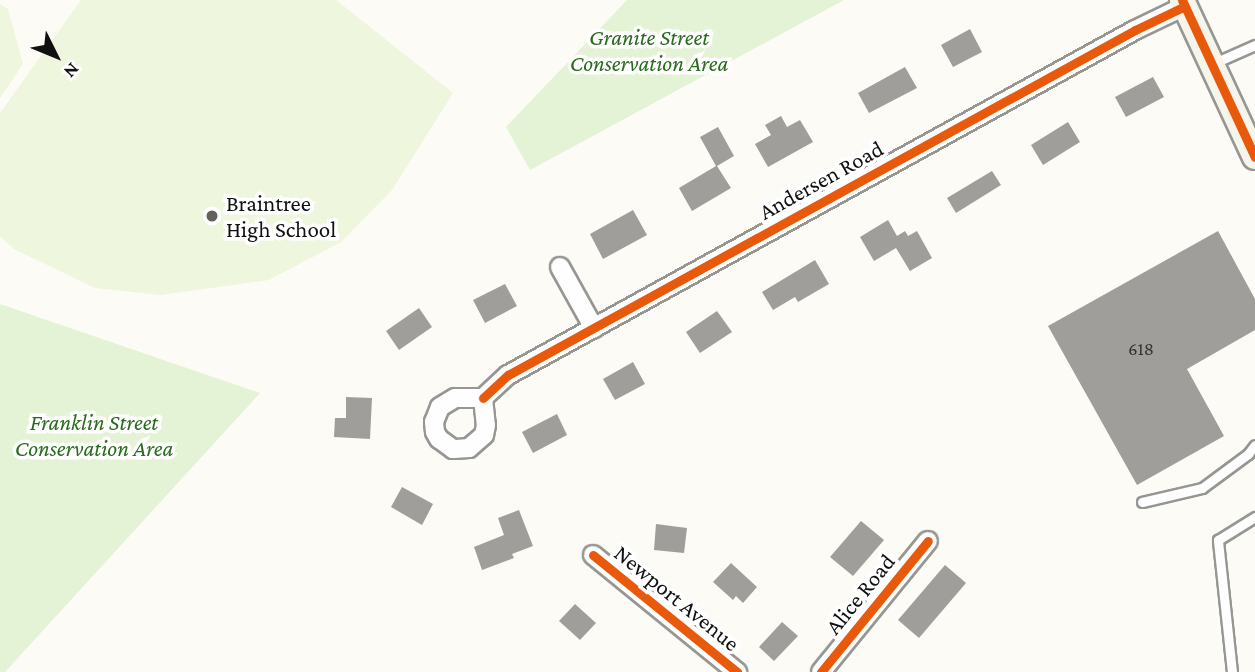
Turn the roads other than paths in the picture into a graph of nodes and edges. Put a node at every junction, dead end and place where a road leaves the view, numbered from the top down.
1 (1183, 3) edge
2 (1255, 45) edge
3 (1212, 64) junction
4 (1255, 157) edge
5 (560, 267) dead end
6 (594, 328) junction
7 (484, 398) dead end
8 (1255, 445) edge
9 (1142, 502) dead end
10 (1255, 517) edge
11 (928, 541) dead end
12 (593, 555) dead end
13 (737, 672) edge
14 (821, 672) edge
15 (1232, 672) edge

1 - 3 main road
1 - 6 street, Andersen Road
2 - 3 lane
3 - 4 main road
5 - 6 street
6 - 7 street, Andersen Road
8 - 9 lane
10 - 15 lane
11 - 14 street, Alice Road
12 - 13 street, Newport Avenue

